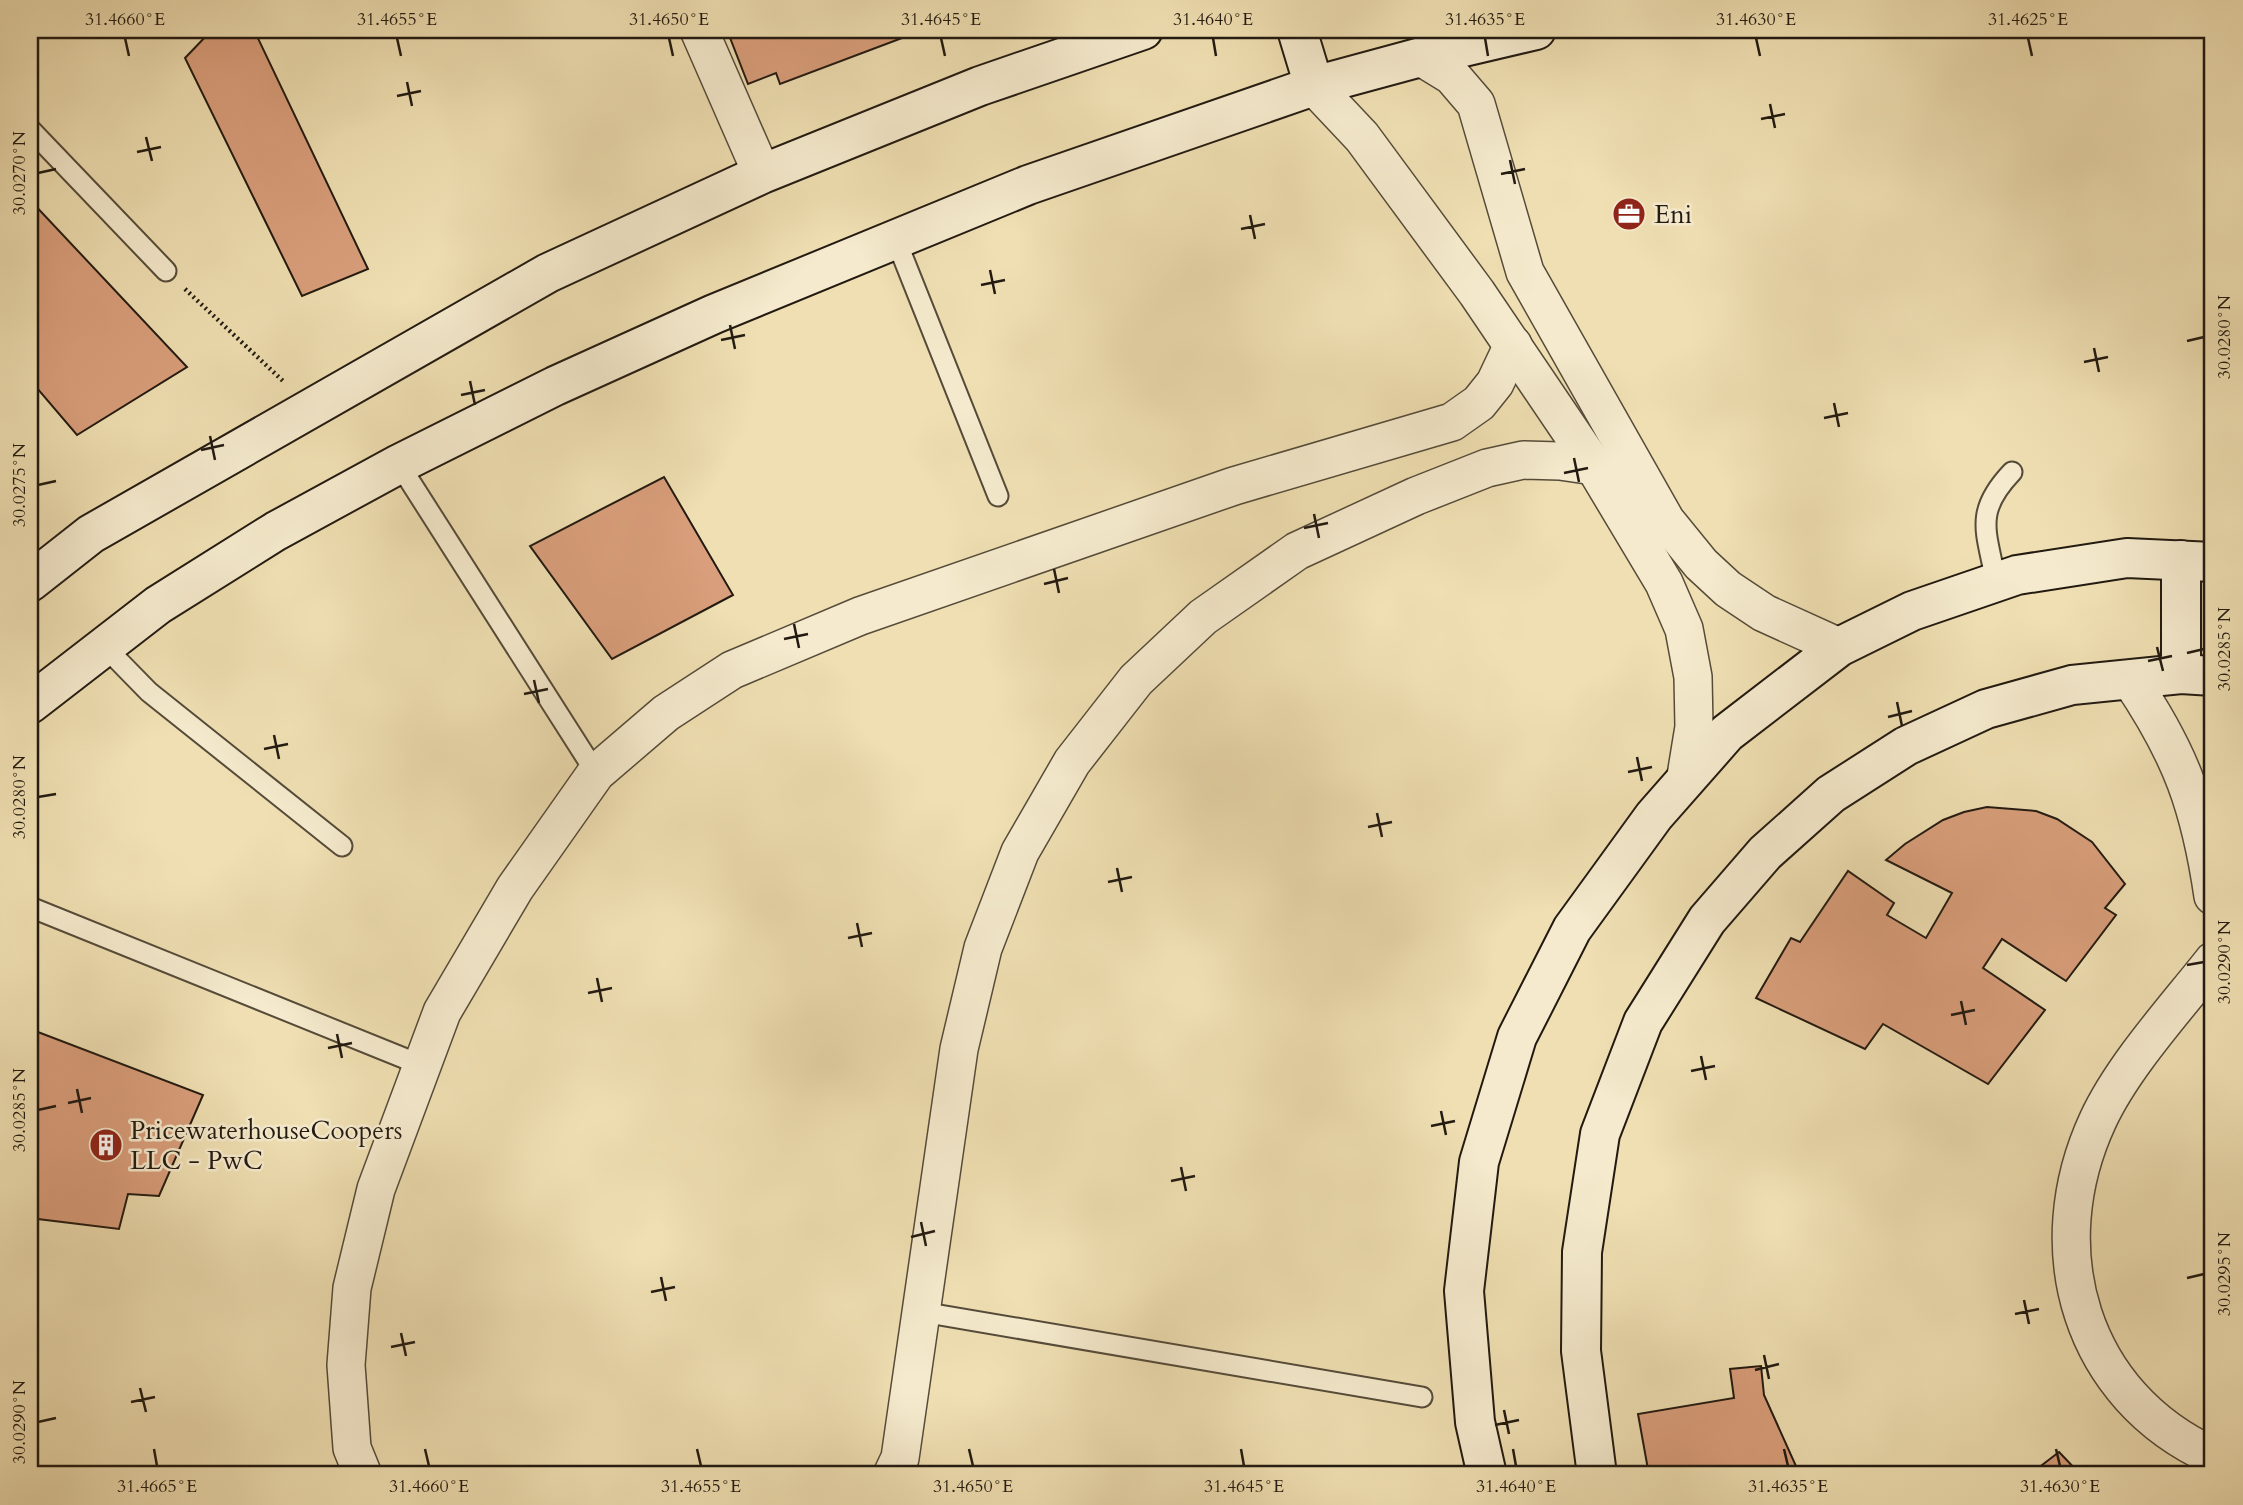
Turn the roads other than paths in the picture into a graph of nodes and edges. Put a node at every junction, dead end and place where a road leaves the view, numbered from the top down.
1 (699, 30) edge
2 (1143, 30) edge
3 (1297, 30) edge
4 (1536, 30) edge
5 (1409, 43) edge
6 (1314, 86) junction
7 (30, 129) edge
8 (762, 174) junction
9 (896, 240) junction
10 (166, 271) road end
11 (1513, 345) junction
12 (399, 464) junction
13 (1594, 466) junction
14 (2012, 471) dead end
15 (998, 496) dead end
16 (2197, 561) edge
17 (30, 582) edge
18 (1996, 582) junction
19 (104, 646) junction
20 (1839, 647) junction
21 (2197, 675) edge
22 (2130, 679) junction
23 (35, 687) edge
24 (596, 773) junction
25 (1686, 776) junction
26 (342, 846) dead end
27 (2213, 896) edge
28 (30, 907) edge
29 (2213, 961) edge
30 (421, 1065) junction
31 (922, 1312) junction
32 (1422, 1397) dead end
33 (2213, 1457) edge
34 (363, 1475) edge
35 (892, 1475) edge
36 (1487, 1475) edge
37 (1597, 1475) edge

1 - 8 street
2 - 8 street
3 - 6 street
4 - 5 street
5 - 6 street
5 - 20 street
6 - 9 street
6 - 11 street
7 - 10 lane
8 - 17 street
9 - 12 street
9 - 15 lane
11 - 13 street
11 - 24 street
12 - 19 street
12 - 24 lane
13 - 25 street
13 - 31 street
14 - 18 lane
16 - 18 street
16 - 21 street
18 - 20 street
19 - 23 street
19 - 26 lane
20 - 25 street
21 - 22 street
22 - 27 street
22 - 37 street
24 - 30 street
25 - 36 street
28 - 30 lane
29 - 33 street
30 - 34 street
31 - 32 lane
31 - 35 street

